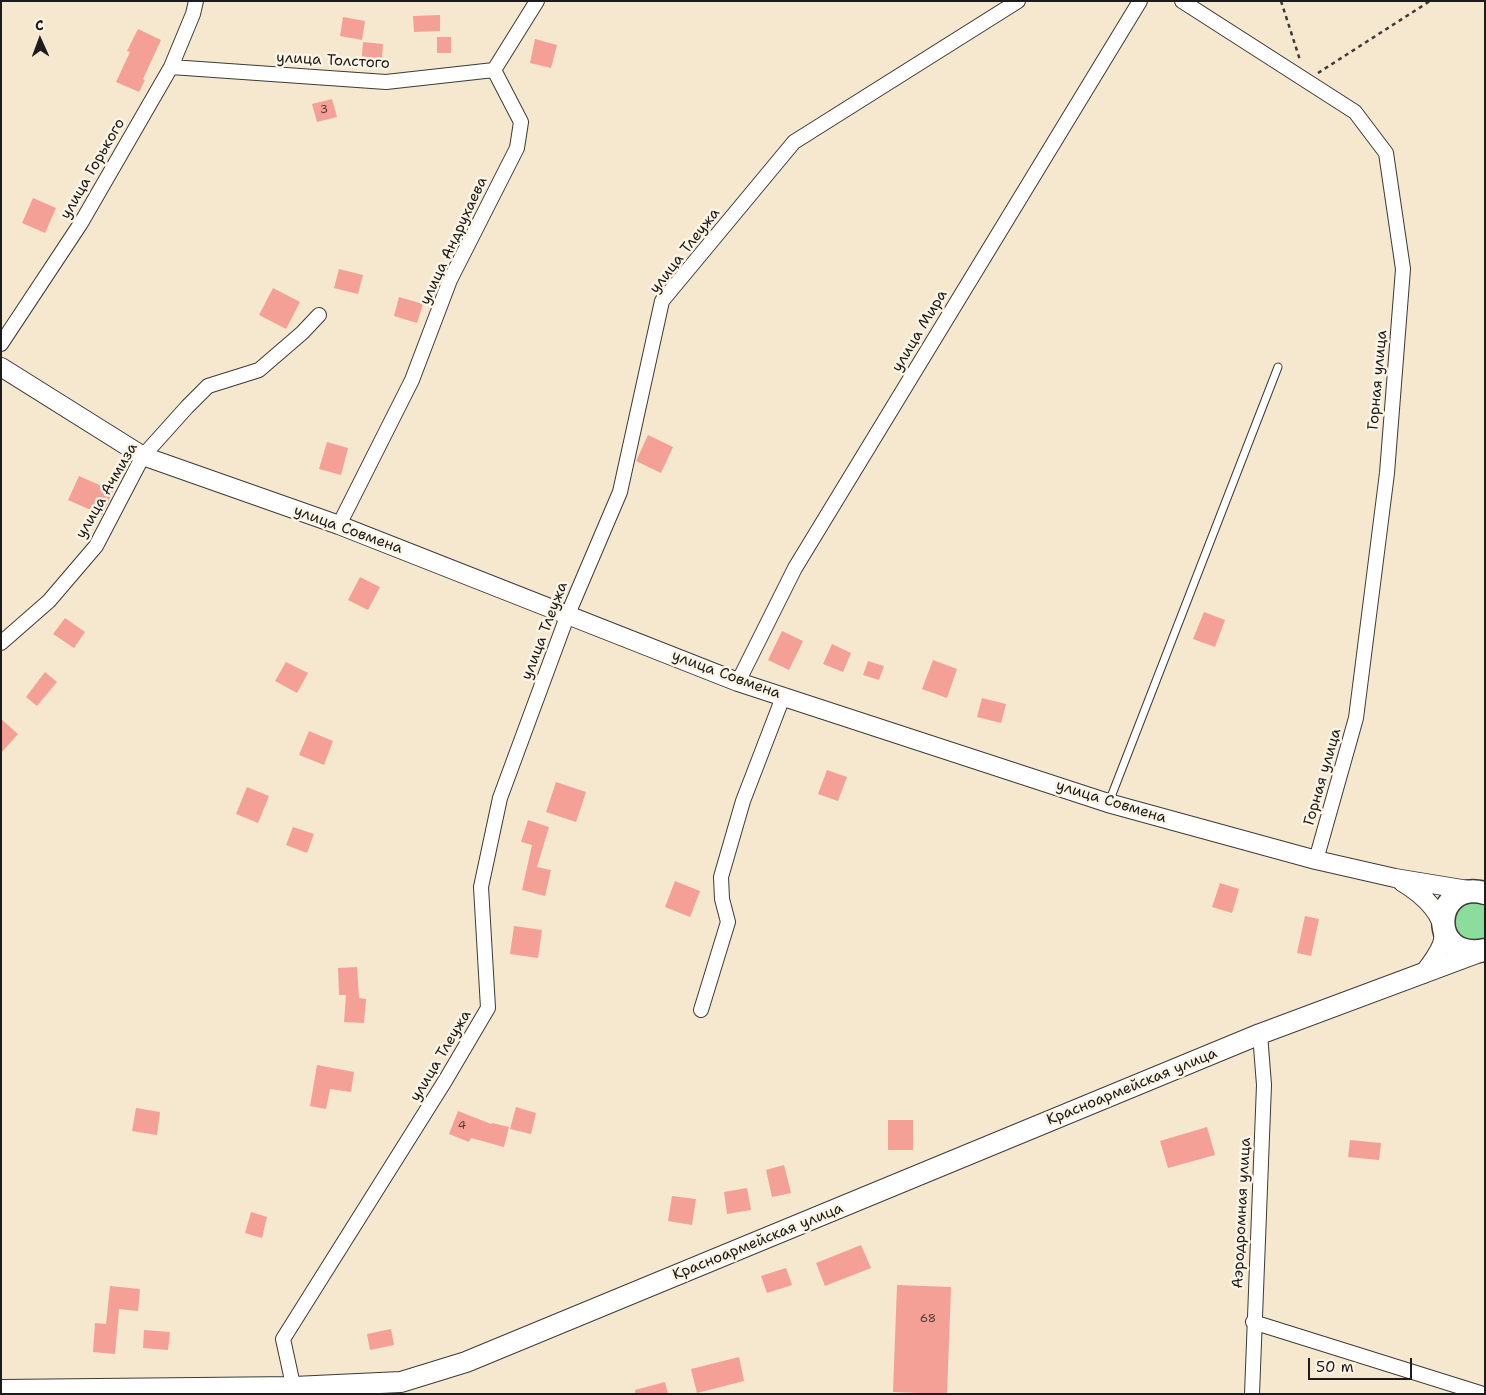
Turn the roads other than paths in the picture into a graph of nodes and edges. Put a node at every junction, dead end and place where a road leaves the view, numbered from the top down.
1 (196, 1) edge
2 (537, 1) edge
3 (1018, 1) edge
4 (1140, 1) edge
5 (1182, 1) edge
6 (171, 67) junction
7 (494, 70) junction
8 (319, 315) dead end
9 (1, 344) edge
10 (1, 367) edge
11 (1278, 367) dead end
12 (143, 456) junction
13 (339, 525) junction
14 (568, 614) junction
15 (1, 643) edge
16 (738, 682) junction
17 (783, 697) junction
18 (1108, 803) junction
19 (1316, 860) junction
20 (1395, 878) junction
21 (1482, 892) edge
22 (1443, 927) junction
23 (1485, 950) edge
24 (1422, 974) junction
25 (702, 1010) dead end
26 (1260, 1034) junction
27 (1254, 1322) junction
28 (1, 1390) edge
29 (295, 1390) edge
30 (1252, 1394) edge
31 (1483, 1394) edge

1 - 6 street, улица Горького
2 - 7 street
3 - 14 street, улица Тлеужа
4 - 16 street, улица Мира
5 - 19 street, Горная улица
6 - 7 street, улица Толстого
6 - 9 street, улица Горького
7 - 13 street, улица Андрухаева
8 - 12 street, улица Ачмиза
10 - 12 street, улица Совмена
11 - 18 lane
12 - 13 street, улица Совмена
12 - 15 street, улица Ачмиза
13 - 14 street, улица Совмена
14 - 16 street, улица Совмена
14 - 29 street, улица Тлеужа
16 - 17 street, улица Совмена
17 - 18 street, улица Совмена
17 - 25 street
18 - 19 street, улица Совмена
19 - 20 street, улица Совмена
20 - 21 street, улица Совмена
20 - 22 street
21 - 22 main road
22 - 23 main road
22 - 24 street
23 - 24 main road, Красноармейская улица
24 - 26 main road, Красноармейская улица
26 - 27 street, Аэродромная улица
26 - 29 main road, Красноармейская улица
27 - 30 street, Аэродромная улица
27 - 31 street
28 - 29 main road, Красноармейская улица

